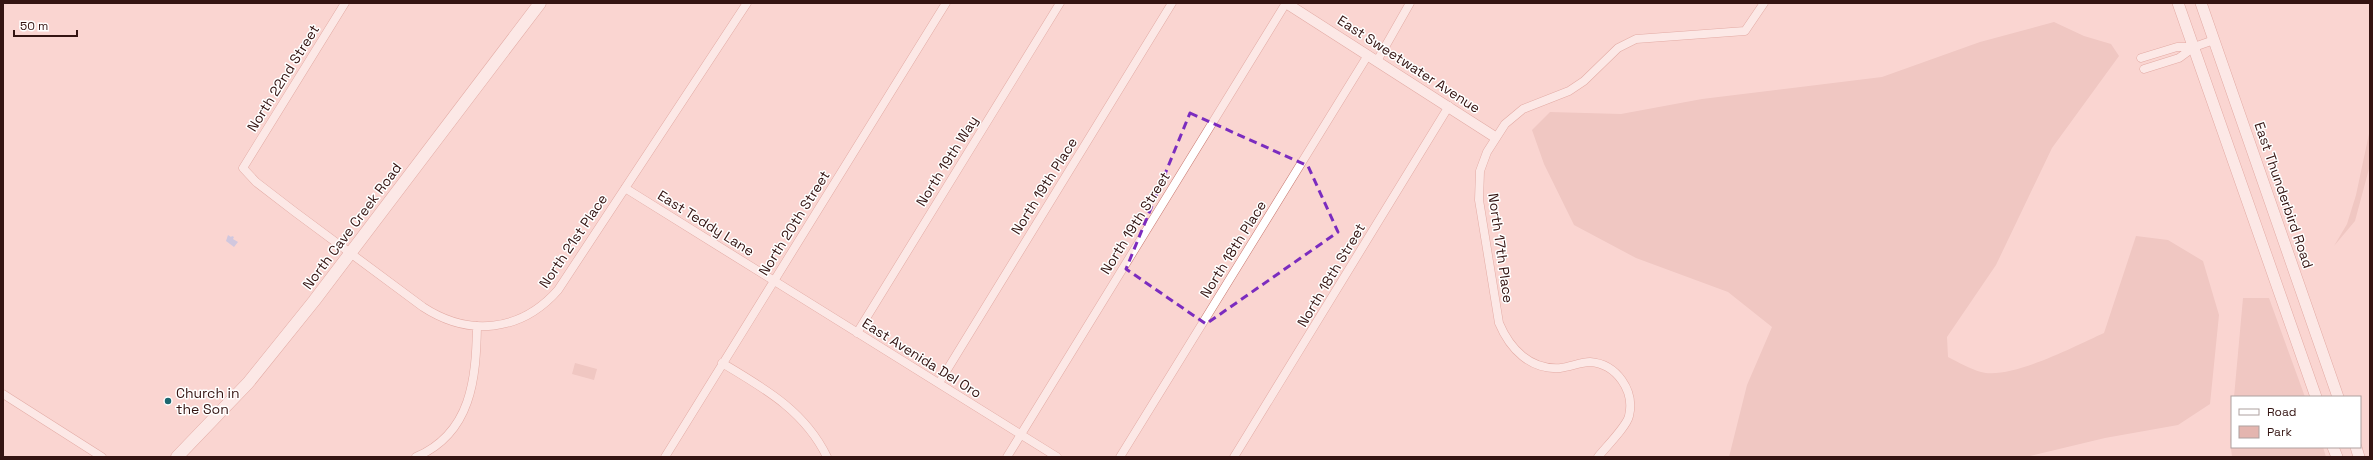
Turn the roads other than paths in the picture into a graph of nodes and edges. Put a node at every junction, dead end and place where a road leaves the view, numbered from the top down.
1 (345, 3) edge
2 (540, 3) edge
3 (747, 3) edge
4 (946, 3) edge
5 (1060, 3) edge
6 (1172, 3) edge
7 (1286, 3) edge
8 (1410, 3) edge
9 (1764, 3) edge
10 (2178, 3) edge
11 (2200, 3) edge
12 (2214, 40) junction
13 (2194, 47) junction
14 (1368, 55) junction
15 (2141, 58) dead end
16 (1378, 60) junction
17 (2144, 69) dead end
18 (1449, 106) junction
19 (1496, 137) junction
20 (243, 168) joint
21 (625, 188) junction
22 (351, 252) junction
23 (774, 280) junction
24 (477, 326) junction
25 (857, 333) junction
26 (722, 363) junction
27 (939, 383) junction
28 (3, 394) edge
29 (2316, 396) edge
30 (2338, 396) edge
31 (1020, 434) junction
32 (421, 456) edge
33 (102, 457) edge
34 (177, 457) edge
35 (665, 457) edge
36 (827, 457) edge
37 (1007, 457) edge
38 (1057, 457) edge
39 (1120, 457) edge
40 (1234, 457) edge
41 (1598, 457) edge

1 - 20 street, North 22nd Street
2 - 22 main road, North Cave Creek Road
3 - 21 street, North 21st Place
4 - 23 street, North 20th Street
5 - 25 street, North 19th Way
6 - 27 street, North 19th Place
7 - 14 street, East Sweetwater Avenue
7 - 31 street, North 19th Street
8 - 16 street
9 - 19 street, North 17th Place
10 - 13 main road
11 - 12 main road, East Thunderbird Road
12 - 13 street
12 - 30 main road, East Thunderbird Road
13 - 15 street
13 - 17 street
13 - 29 main road
14 - 16 street, East Sweetwater Avenue
14 - 39 street, North 18th Place
16 - 18 street, East Sweetwater Avenue
18 - 19 street, East Sweetwater Avenue
18 - 40 street, North 18th Street
19 - 41 street, North 17th Place
20 - 22 street, North 21st Place
21 - 23 street, East Teddy Lane
21 - 24 street, North 21st Place
22 - 24 street, North 21st Place
22 - 34 main road, North Cave Creek Road
23 - 25 street, East Avenida Del Oro
23 - 26 street, North 20th Street
24 - 32 street
25 - 27 street, East Avenida Del Oro
26 - 35 street, North 20th Street
26 - 36 street
27 - 31 street, East Avenida Del Oro
28 - 33 street
31 - 37 street, North 19th Street
31 - 38 street, East Avenida Del Oro

